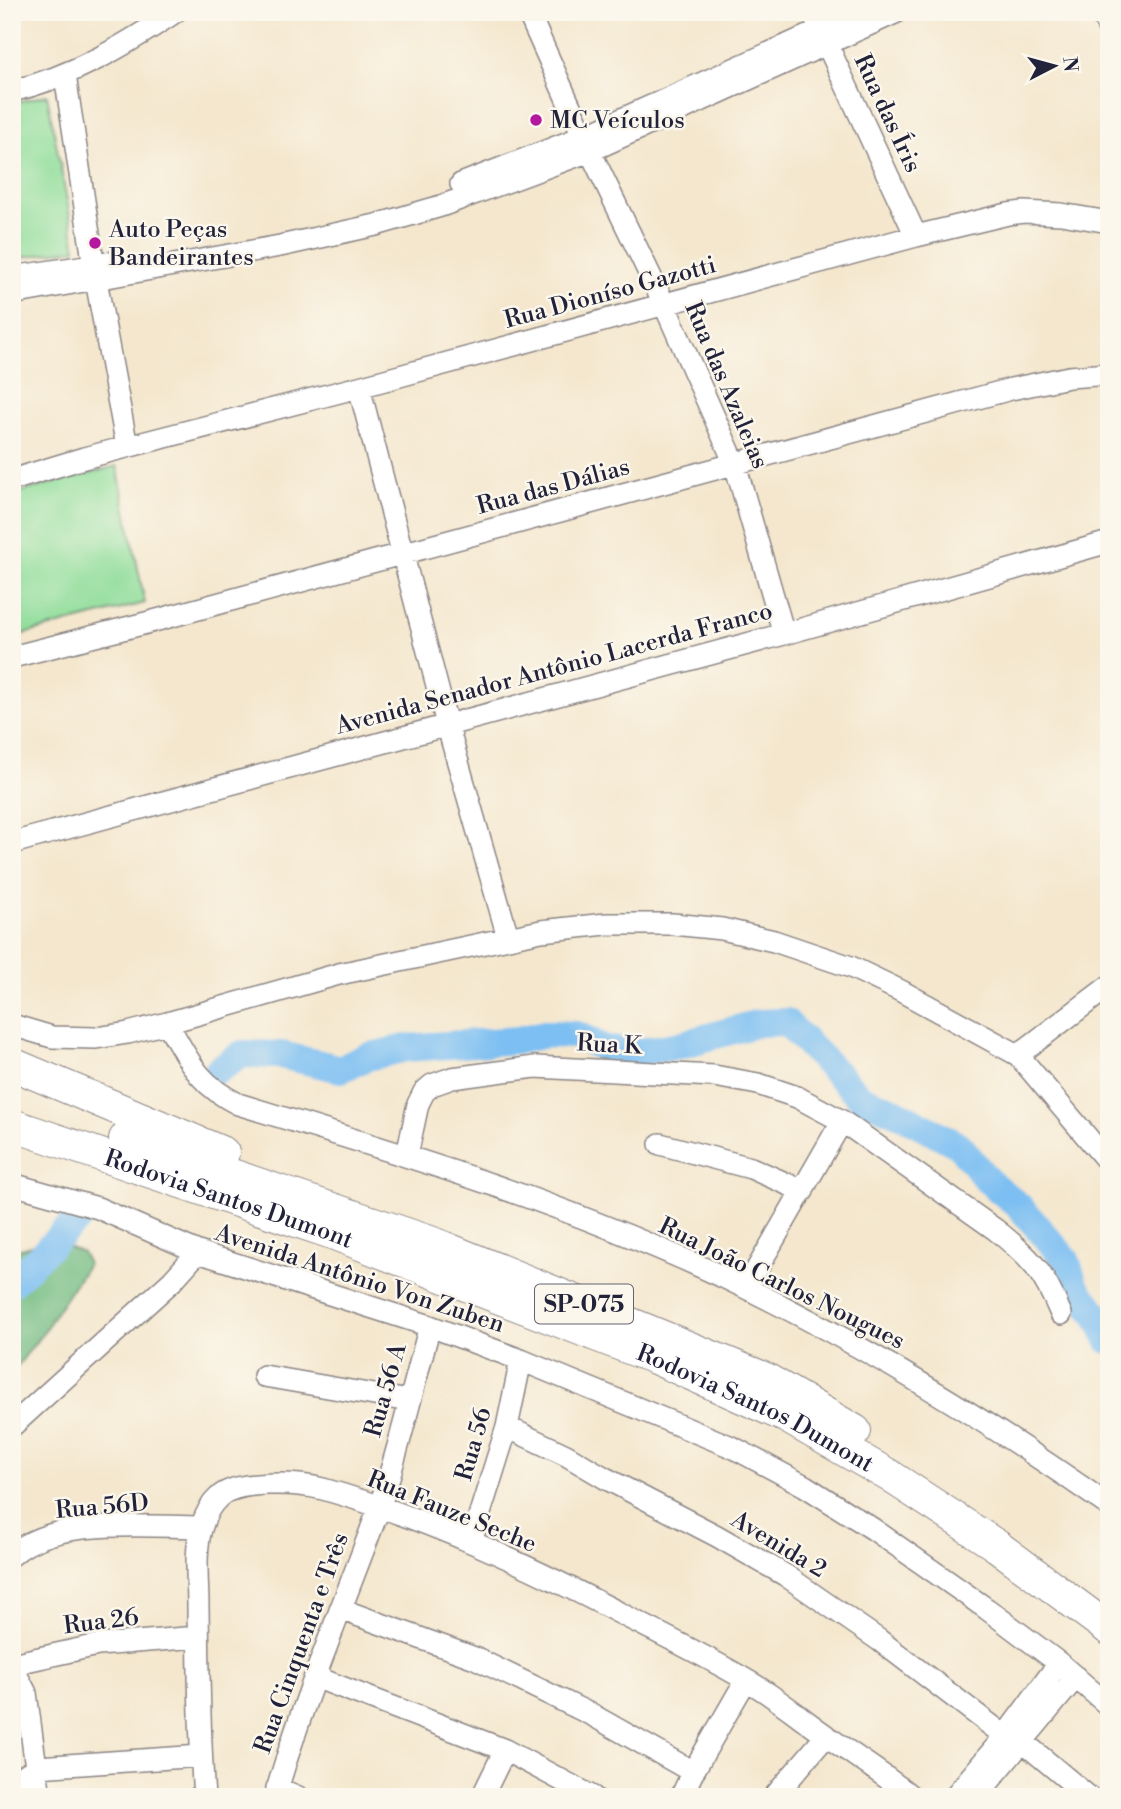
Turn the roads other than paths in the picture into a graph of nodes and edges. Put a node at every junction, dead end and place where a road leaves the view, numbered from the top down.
1 (175, 12) edge
2 (528, 12) edge
3 (861, 12) edge
4 (897, 12) edge
5 (1101, 12) edge
6 (820, 29) edge
7 (1109, 29) edge
8 (65, 75) junction
9 (12, 91) edge
10 (587, 144) junction
11 (1109, 222) edge
12 (916, 236) junction
13 (95, 272) junction
14 (12, 276) edge
15 (12, 294) edge
16 (664, 304) junction
17 (1109, 374) edge
18 (359, 387) junction
19 (127, 447) junction
20 (734, 464) junction
21 (12, 480) edge
22 (1108, 544) edge
23 (404, 553) junction
24 (784, 634) junction
25 (12, 657) edge
26 (447, 724) junction
27 (12, 843) edge
28 (508, 937) junction
29 (1109, 986) edge
30 (167, 1023) junction
31 (12, 1026) edge
32 (1018, 1055) junction
33 (12, 1064) edge
34 (12, 1102) edge
35 (842, 1121) junction
36 (12, 1125) edge
37 (12, 1136) edge
38 (660, 1144) dead end
39 (94, 1152) junction
40 (407, 1155) junction
41 (1109, 1163) edge
42 (12, 1184) edge
43 (803, 1191) junction
44 (337, 1209) junction
45 (198, 1252) junction
46 (746, 1288) junction
47 (1061, 1314) dead end
48 (430, 1326) junction
49 (521, 1360) junction
50 (264, 1376) dead end
51 (410, 1401) junction
52 (12, 1426) edge
53 (507, 1427) junction
54 (1109, 1506) edge
55 (379, 1508) junction
56 (201, 1527) junction
57 (471, 1542) junction
58 (12, 1555) edge
59 (1109, 1602) edge
60 (340, 1609) junction
61 (1109, 1629) edge
62 (198, 1637) junction
63 (1059, 1663) junction
64 (12, 1665) edge
65 (314, 1677) junction
66 (1076, 1677) junction
67 (746, 1680) junction
68 (1109, 1706) edge
69 (826, 1736) junction
70 (1014, 1739) junction
71 (505, 1750) junction
72 (201, 1756) junction
73 (37, 1767) junction
74 (693, 1772) junction
75 (12, 1783) edge
76 (276, 1793) edge
77 (40, 1797) edge
78 (204, 1797) edge
79 (298, 1797) edge
80 (482, 1797) edge
81 (593, 1797) edge
82 (681, 1797) edge
83 (774, 1797) edge
84 (912, 1797) edge
85 (954, 1797) edge
86 (976, 1797) edge
87 (1089, 1797) edge

1 - 8 street
2 - 10 street, Rua das Azaleias
3 - 6 street
4 - 6 street
5 - 7 street
6 - 10 street
6 - 12 street, Rua das Íris
8 - 9 street
8 - 13 street
10 - 13 street
10 - 16 street, Rua das Azaleias
11 - 12 street, Rua Dioníso Gazotti
12 - 16 street, Rua Dioníso Gazotti
13 - 14 street
13 - 15 street
13 - 19 street
16 - 18 street, Rua Dioníso Gazotti
16 - 20 street, Rua das Azaleias
17 - 20 street, Rua das Dálias
18 - 19 street, Rua Dioníso Gazotti
18 - 23 street
19 - 21 street, Rua Dioníso Gazotti
20 - 23 street, Rua das Dálias
20 - 24 street, Rua das Azaleias
22 - 24 street, Avenida Senador Antônio Lacerda Franco
23 - 25 street, Rua das Dálias
23 - 26 street
24 - 26 street, Avenida Senador Antônio Lacerda Franco
26 - 27 street, Avenida Senador Antônio Lacerda Franco
26 - 28 street
28 - 30 street
28 - 32 street
29 - 32 street
30 - 31 street
30 - 40 street
32 - 41 street
33 - 44 highway
34 - 44 highway, Rodovia Santos Dumont / SP-075
35 - 40 street, Rua K
35 - 43 street
35 - 47 street, Rua K
36 - 39 highway, Rodovia Santos Dumont / SP-075
37 - 39 highway
38 - 43 street
39 - 61 highway, Rodovia Santos Dumont / SP-075
40 - 46 street, Rua João Carlos Nougues
42 - 45 street, Avenida Antônio Von Zuben
43 - 46 street
44 - 59 highway, Rodovia Santos Dumont / SP-075
45 - 48 street, Avenida Antônio Von Zuben
45 - 52 street
46 - 54 street, Rua João Carlos Nougues
48 - 49 street, Avenida Antônio Von Zuben
48 - 51 street, Rua 56 A
49 - 53 street, Rua 56
49 - 63 street, Avenida Antônio Von Zuben
50 - 51 street
51 - 55 street, Rua 56 A
53 - 57 street, Rua 56
53 - 70 street, Avenida 2
55 - 56 street, Rua Fauze Seche
55 - 57 street, Rua Fauze Seche
55 - 60 street, Rua Cinquenta e Três
56 - 58 street, Rua 56D
56 - 62 street, Rua Fauze Seche
57 - 67 street, Rua Fauze Seche
60 - 65 street, Rua Cinquenta e Três
60 - 74 street
62 - 64 street, Rua 26
62 - 72 street, Rua Fauze Seche
63 - 66 street, Avenida Antônio Von Zuben
63 - 70 street
64 - 73 street
65 - 71 street
65 - 76 street, Rua Cinquenta e Três
66 - 68 street, Avenida Antônio Von Zuben
66 - 70 street
67 - 69 street, Rua Fauze Seche
67 - 74 street
69 - 83 street
69 - 84 street, Rua Fauze Seche
70 - 85 street
70 - 86 street
70 - 87 street, Avenida 2
71 - 80 street
71 - 81 street
72 - 73 street
72 - 78 street, Rua Fauze Seche
73 - 75 street
73 - 77 street
74 - 82 street
76 - 79 street

